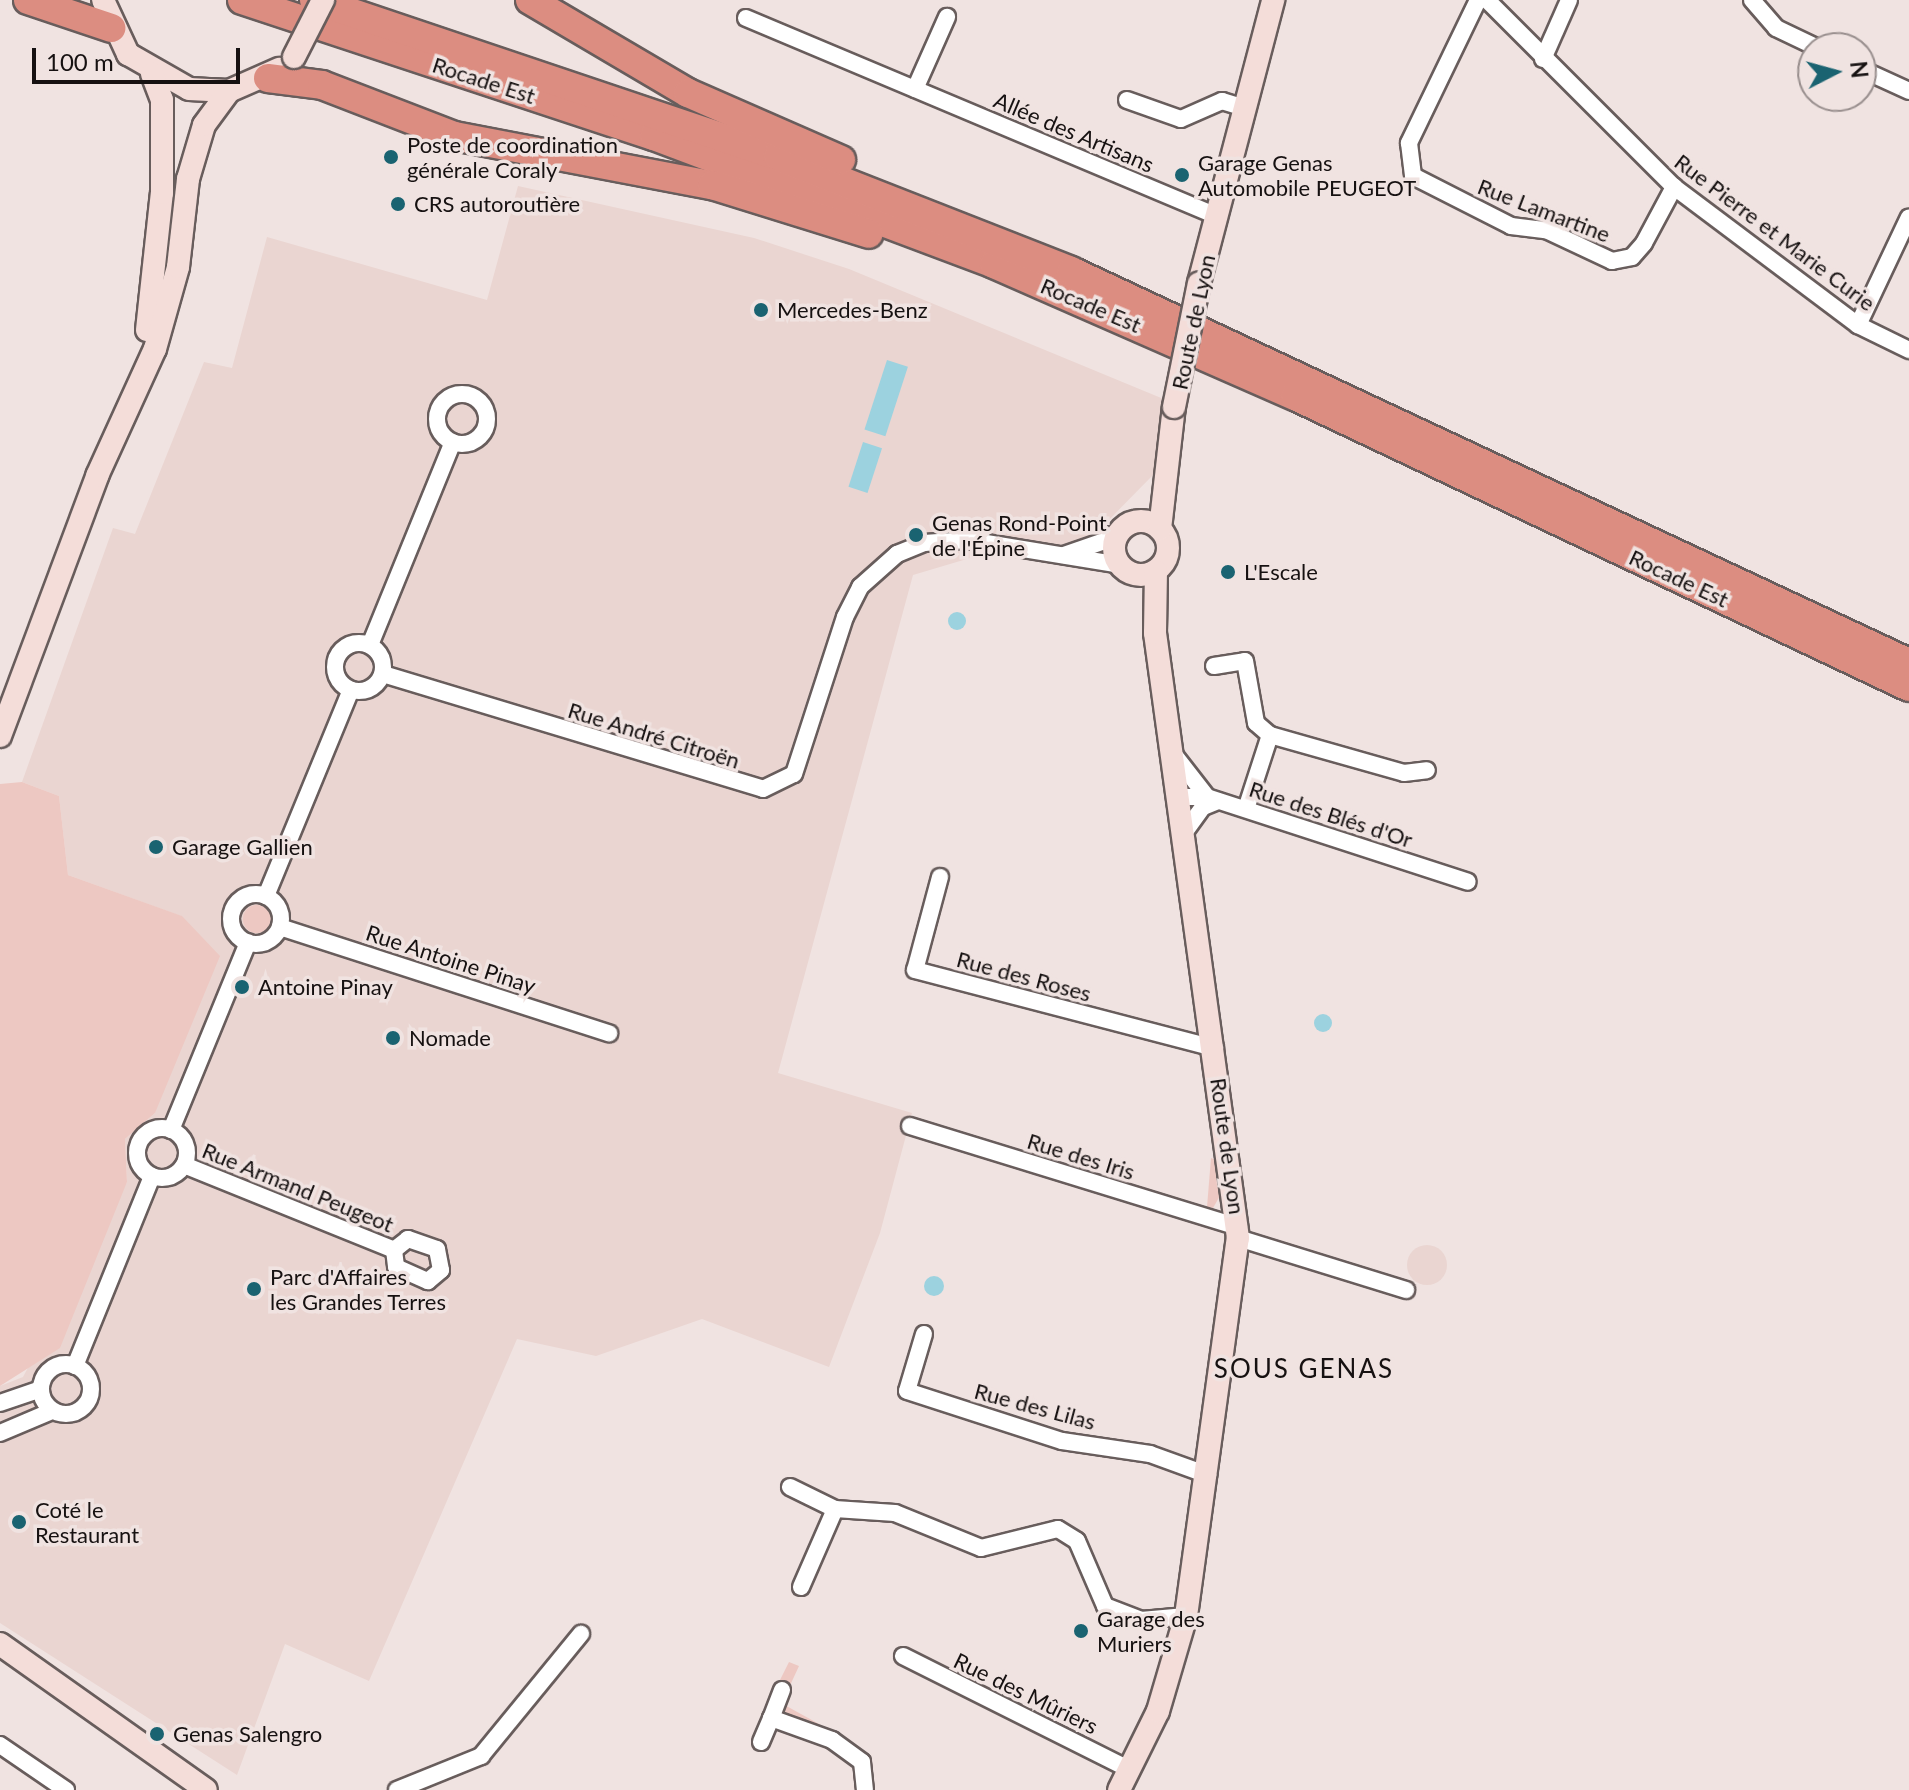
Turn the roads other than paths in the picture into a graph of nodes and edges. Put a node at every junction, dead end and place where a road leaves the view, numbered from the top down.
1 (28, 0) edge
2 (103, 0) edge
3 (242, 0) edge
4 (314, 0) edge
5 (323, 0) edge
6 (530, 0) edge
7 (1273, 0) edge
8 (1478, 0) edge
9 (1487, 0) edge
10 (1569, 0) edge
11 (1752, 0) edge
12 (947, 17) dead end
13 (746, 18) dead end
14 (111, 28) junction
15 (1797, 38) edge
16 (1543, 59) junction
17 (152, 74) junction
18 (1877, 76) edge
19 (268, 78) junction
20 (915, 89) junction
21 (229, 91) junction
22 (1909, 91) edge
23 (1127, 100) dead end
24 (1245, 108) junction
25 (1674, 187) junction
26 (1217, 216) junction
27 (1909, 217) edge
28 (1071, 271) junction
29 (1095, 306) junction
30 (1858, 325) junction
31 (1909, 350) edge
32 (130, 399) junction
33 (453, 442) dead end
34 (1160, 483) junction
35 (1160, 529) junction
36 (1124, 530) junction
37 (1054, 558) junction
38 (1124, 569) junction
39 (1156, 571) junction
40 (1155, 633) junction
41 (370, 645) junction
42 (1909, 663) edge
43 (1214, 666) dead end
44 (383, 674) junction
45 (1909, 687) edge
46 (351, 690) junction
47 (1270, 735) junction
48 (0, 736) edge
49 (1172, 752) junction
50 (1427, 770) dead end
51 (1178, 797) junction
52 (1213, 799) junction
53 (1246, 809) junction
54 (1184, 833) junction
55 (940, 877) dead end
56 (1468, 882) dead end
57 (266, 896) junction
58 (280, 927) junction
59 (248, 942) junction
60 (609, 1033) dead end
61 (1215, 1048) junction
62 (910, 1126) dead end
63 (171, 1130) junction
64 (184, 1165) junction
65 (152, 1176) junction
66 (1238, 1233) junction
67 (394, 1250) dead end
68 (1406, 1290) dead end
69 (924, 1334) dead end
70 (75, 1366) junction
71 (41, 1389) junction
72 (0, 1406) edge
73 (52, 1411) junction
74 (5, 1430) edge
75 (1208, 1475) junction
76 (790, 1487) dead end
77 (835, 1509) junction
78 (801, 1587) dead end
79 (1186, 1616) junction
80 (581, 1634) dead end
81 (0, 1644) edge
82 (903, 1656) dead end
83 (782, 1690) dead end
84 (771, 1718) junction
85 (761, 1742) dead end
86 (0, 1745) edge
87 (1129, 1769) junction
88 (199, 1783) edge
89 (424, 1785) edge
90 (66, 1790) edge
91 (218, 1790) edge
92 (397, 1790) edge
93 (865, 1790) edge
94 (1119, 1790) edge

1 - 14 highway
2 - 14 street
3 - 29 highway, Rocade Est
4 - 28 highway, Rocade Est
5 - 19 street, bridge
6 - 28 highway
7 - 24 street, Route de Lyon
8 - 25 street, Rue Lamartine
9 - 16 street, Rue Pierre et Marie Curie
10 - 16 street
11 - 15 street
12 - 20 street
13 - 20 street, Allée des Artisans
14 - 17 street
16 - 25 street, Rue Pierre et Marie Curie
17 - 21 street
17 - 32 street
18 - 22 street
19 - 21 street
19 - 29 highway
20 - 26 street, Allée des Artisans
21 - 32 street
23 - 24 street
24 - 26 street, Route de Lyon
25 - 30 street, Rue Pierre et Marie Curie
26 - 34 street, Route de Lyon, bridge
27 - 30 street
28 - 42 highway, Rocade Est
29 - 45 highway, Rocade Est
30 - 31 street, Rue Pierre et Marie Curie
32 - 48 street
33 - 41 street
34 - 35 street, Route de Lyon
34 - 36 street, Route de Lyon
35 - 36 street
35 - 39 street, Route de Lyon
36 - 37 street, Rue André Citroën
36 - 38 street, Route de Lyon
37 - 38 street, Rue André Citroën
37 - 44 street, Rue André Citroën
38 - 39 street
38 - 40 street, Route de Lyon
39 - 40 street, Route de Lyon
40 - 49 street, Route de Lyon
41 - 44 street
41 - 46 street
43 - 47 street
44 - 46 street
46 - 57 street
47 - 50 street
47 - 53 street
49 - 51 street, Route de Lyon
49 - 52 street
51 - 52 street, Rue des Blés d'Or
51 - 54 street, Route de Lyon
52 - 53 street, Rue des Blés d'Or
52 - 54 street
53 - 56 street, Rue des Blés d'Or
54 - 61 street, Route de Lyon
55 - 61 street, Rue des Roses
57 - 58 street
57 - 59 street
58 - 59 street
58 - 60 street, Rue Antoine Pinay
59 - 63 street
61 - 66 street, Route de Lyon
62 - 66 street, Rue des Iris
63 - 64 street
63 - 65 street
64 - 65 street
64 - 67 street, Rue Armand Peugeot
65 - 70 street
66 - 68 street, Rue des Iris
66 - 75 street, Route de Lyon
69 - 75 street, Rue des Lilas
70 - 71 street
70 - 73 street
71 - 72 street
71 - 73 street
72 - 74 street
73 - 74 street
75 - 79 street, Route de Lyon
76 - 77 street
77 - 78 street
77 - 79 street
79 - 87 street, Route de Lyon
80 - 89 street
81 - 88 street
82 - 87 street, Rue des Mûriers
83 - 84 street
84 - 85 street
84 - 93 street
86 - 90 street
87 - 94 street, Route de Lyon
88 - 91 street
89 - 92 street

